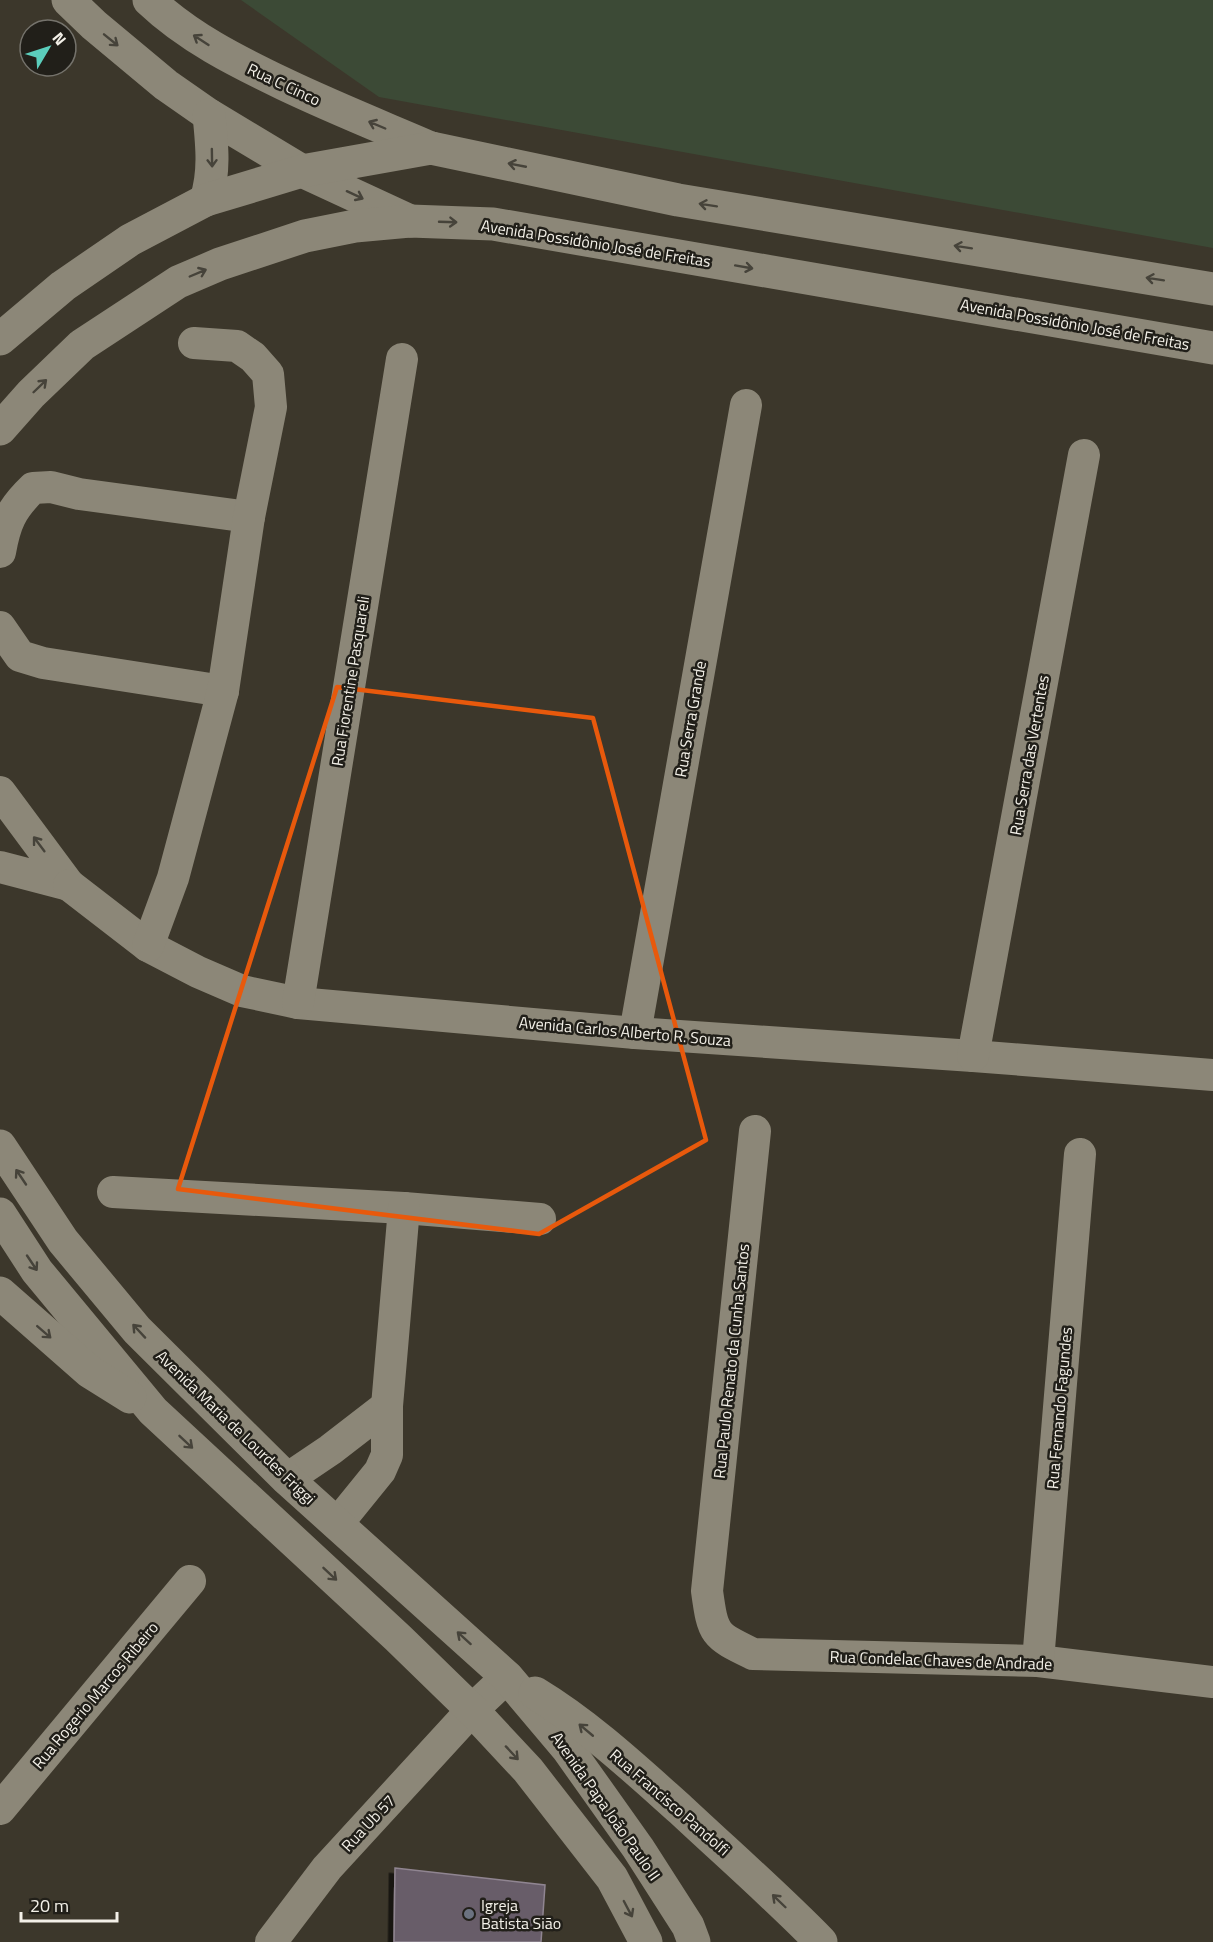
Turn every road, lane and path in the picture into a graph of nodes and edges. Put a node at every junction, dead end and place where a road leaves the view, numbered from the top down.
1 (69, 0) edge
2 (149, 0) edge
3 (209, 115) junction
4 (431, 148) junction
5 (302, 171) junction
6 (206, 200) junction
7 (410, 221) junction
8 (1213, 289) edge
9 (0, 339) edge
10 (194, 343) dead end
11 (1213, 348) edge
12 (402, 359) dead end
13 (746, 405) dead end
14 (0, 429) edge
15 (1084, 455) dead end
16 (249, 518) junction
17 (0, 552) edge
18 (0, 627) edge
19 (223, 691) junction
20 (0, 792) edge
21 (0, 867) edge
22 (69, 885) junction
23 (148, 946) junction
24 (298, 1003) junction
25 (635, 1033) junction
26 (973, 1056) junction
27 (1213, 1075) edge
28 (755, 1131) dead end
29 (0, 1146) edge
30 (1080, 1154) dead end
31 (113, 1192) dead end
32 (405, 1208) junction
33 (0, 1214) edge
34 (540, 1219) dead end
35 (0, 1293) edge
36 (387, 1406) junction
37 (153, 1412) junction
38 (287, 1479) junction
39 (337, 1524) junction
40 (190, 1581) dead end
41 (707, 1591) joint
42 (1038, 1661) junction
43 (507, 1677) junction
44 (1213, 1682) edge
45 (472, 1710) junction
46 (0, 1809) edge
47 (271, 1942) edge
48 (646, 1942) edge
49 (694, 1942) edge
50 (821, 1942) edge

1 -> 3 street
4 -> 2 street, Rua C Cinco
3 - 5 street
3 -> 6 street
4 - 5 street
8 -> 4 street
5 - 6 street
5 -> 7 street
6 - 9 street
7 -> 11 street, Avenida Possidônio José de Freitas
14 -> 7 street, Avenida Possidônio José de Freitas
10 - 16 street
12 - 24 street, Rua Fiorentine Pasquareli
13 - 25 street, Rua Serra Grande
15 - 26 street, Rua Serra das Vertentes
16 - 17 street
16 - 19 street
18 - 19 street
19 - 23 street
22 -> 20 street
21 - 22 street
22 - 23 street, Avenida Carlos Alberto R. Souza
23 - 24 street, Avenida Carlos Alberto R. Souza
24 - 25 street, Avenida Carlos Alberto R. Souza
25 - 26 street, Avenida Carlos Alberto R. Souza
26 - 27 street, Avenida Carlos Alberto R. Souza
28 - 41 street, Rua Paulo Renato da Cunha Santos
38 -> 29 street, Avenida Maria de Lourdes Friggi
30 - 42 street, Rua Fernando Fagundes
31 - 32 street
32 - 34 street
32 - 36 street
33 -> 37 street
35 -> 37 street
36 - 38 street
36 - 39 street
37 -> 45 street
38 - 39 street, Avenida Maria de Lourdes Friggi
43 -> 39 street, Avenida Maria de Lourdes Friggi
40 - 46 street, Rua Rogerio Marcos Ribeiro
41 - 42 street, Rua Condelac Chaves de Andrade
42 - 44 street, Rua Condelac Chaves de Andrade
43 - 45 street, Rua Ub 57
43 - 49 street, Avenida Papa João Paulo II
50 -> 43 street, Rua Francisco Pandolfi
45 - 47 street, Rua Ub 57
45 -> 48 street

